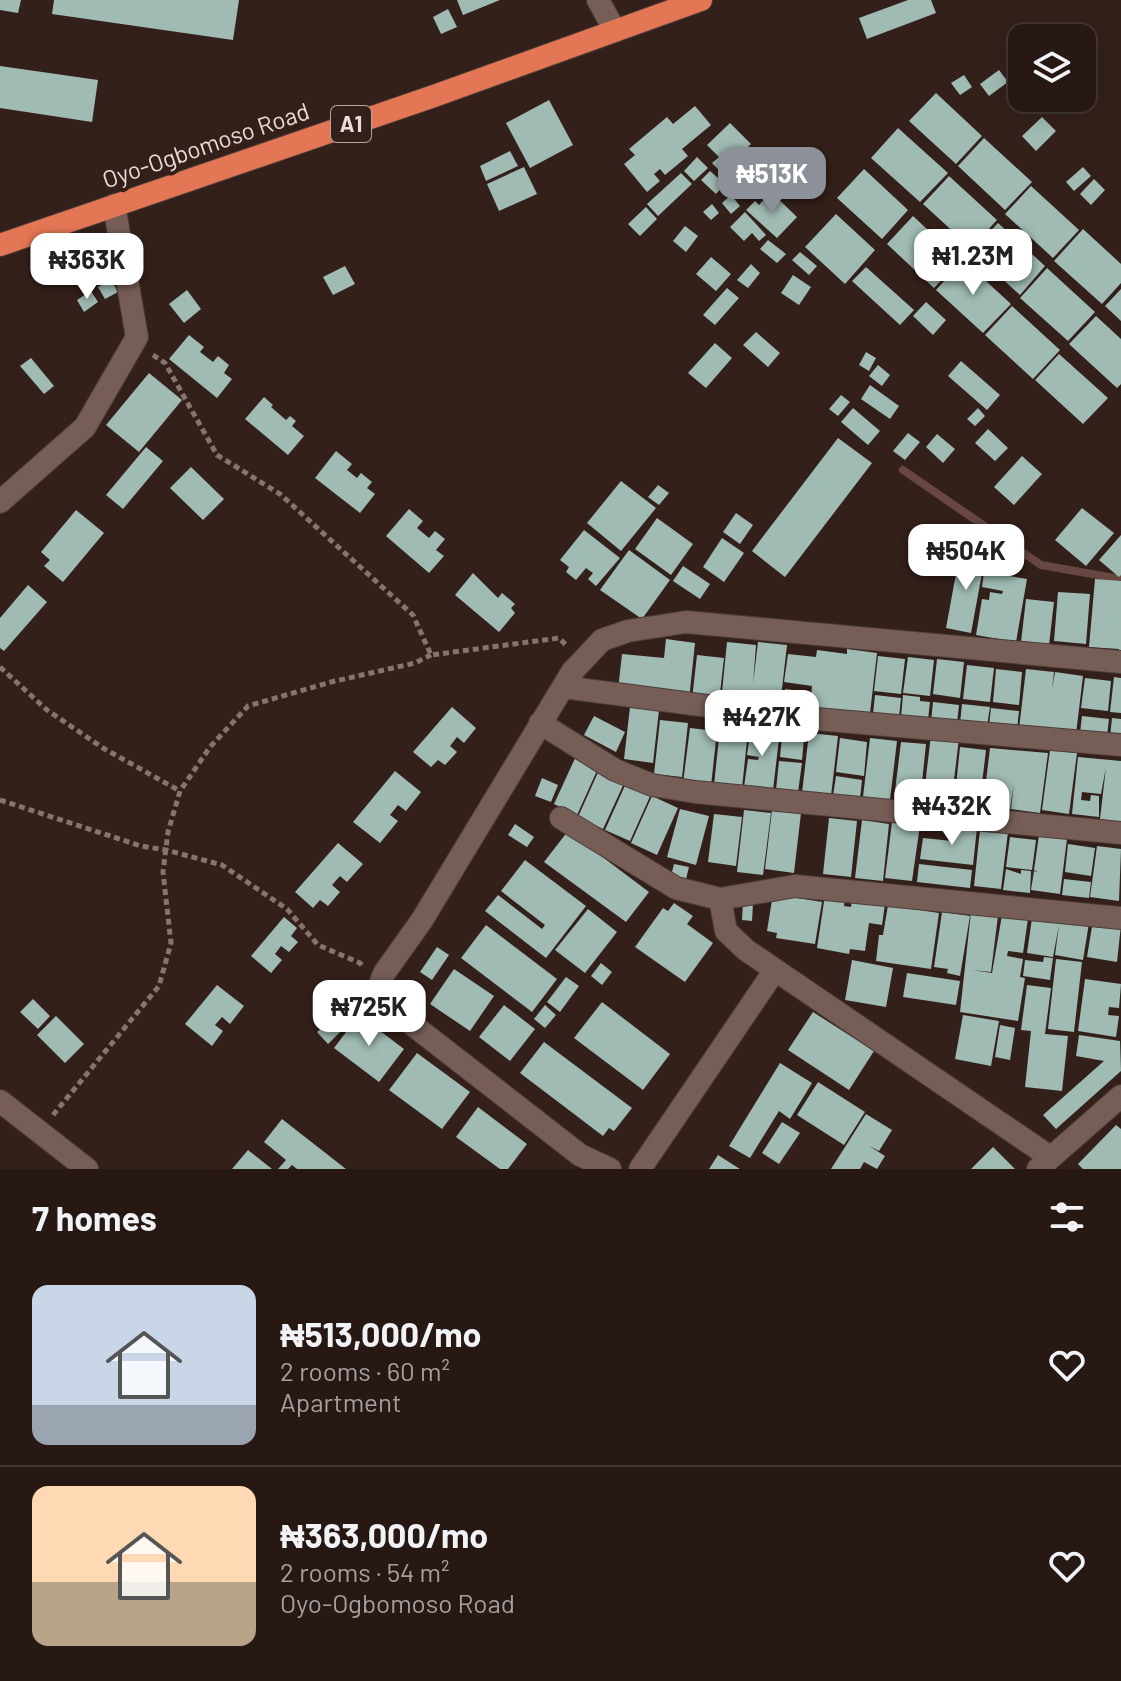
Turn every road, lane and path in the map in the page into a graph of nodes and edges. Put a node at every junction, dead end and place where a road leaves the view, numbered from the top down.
1 (598, 0) edge
2 (701, 0) edge
3 (615, 31) junction
4 (114, 205) junction
5 (0, 245) edge
6 (137, 337) junction
7 (0, 502) edge
8 (431, 655) junction
9 (583, 660) junction
10 (1121, 662) edge
11 (0, 667) edge
12 (563, 687) junction
13 (540, 723) junction
14 (1121, 745) edge
15 (180, 791) junction
16 (0, 800) edge
17 (561, 818) dead end
18 (1121, 833) edge
19 (166, 850) junction
20 (720, 899) junction
21 (1121, 918) edge
22 (775, 970) junction
23 (379, 991) junction
24 (0, 1101) edge
25 (1118, 1106) edge
26 (39, 1131) junction
27 (1044, 1163) edge
28 (87, 1169) edge
29 (610, 1169) edge
30 (640, 1169) edge

1 - 3 street
2 - 3 highway, Oyo-Ogbomoso Road / A1
3 - 4 highway, Oyo-Ogbomoso Road / A1
4 - 5 highway, Oyo-Ogbomoso Road / A1
4 - 6 street
6 - 7 street
6 - 8 path
8 - 9 path
8 - 15 path
9 - 10 street
9 - 12 street
11 - 15 path
12 - 13 street
12 - 14 street
13 - 18 street
13 - 23 street
15 - 19 path
16 - 19 path
17 - 20 street
19 - 23 path
19 - 26 path
20 - 21 street
20 - 22 street
22 - 27 street
22 - 30 street
23 - 29 street
24 - 26 street
25 - 27 street
26 - 28 street

